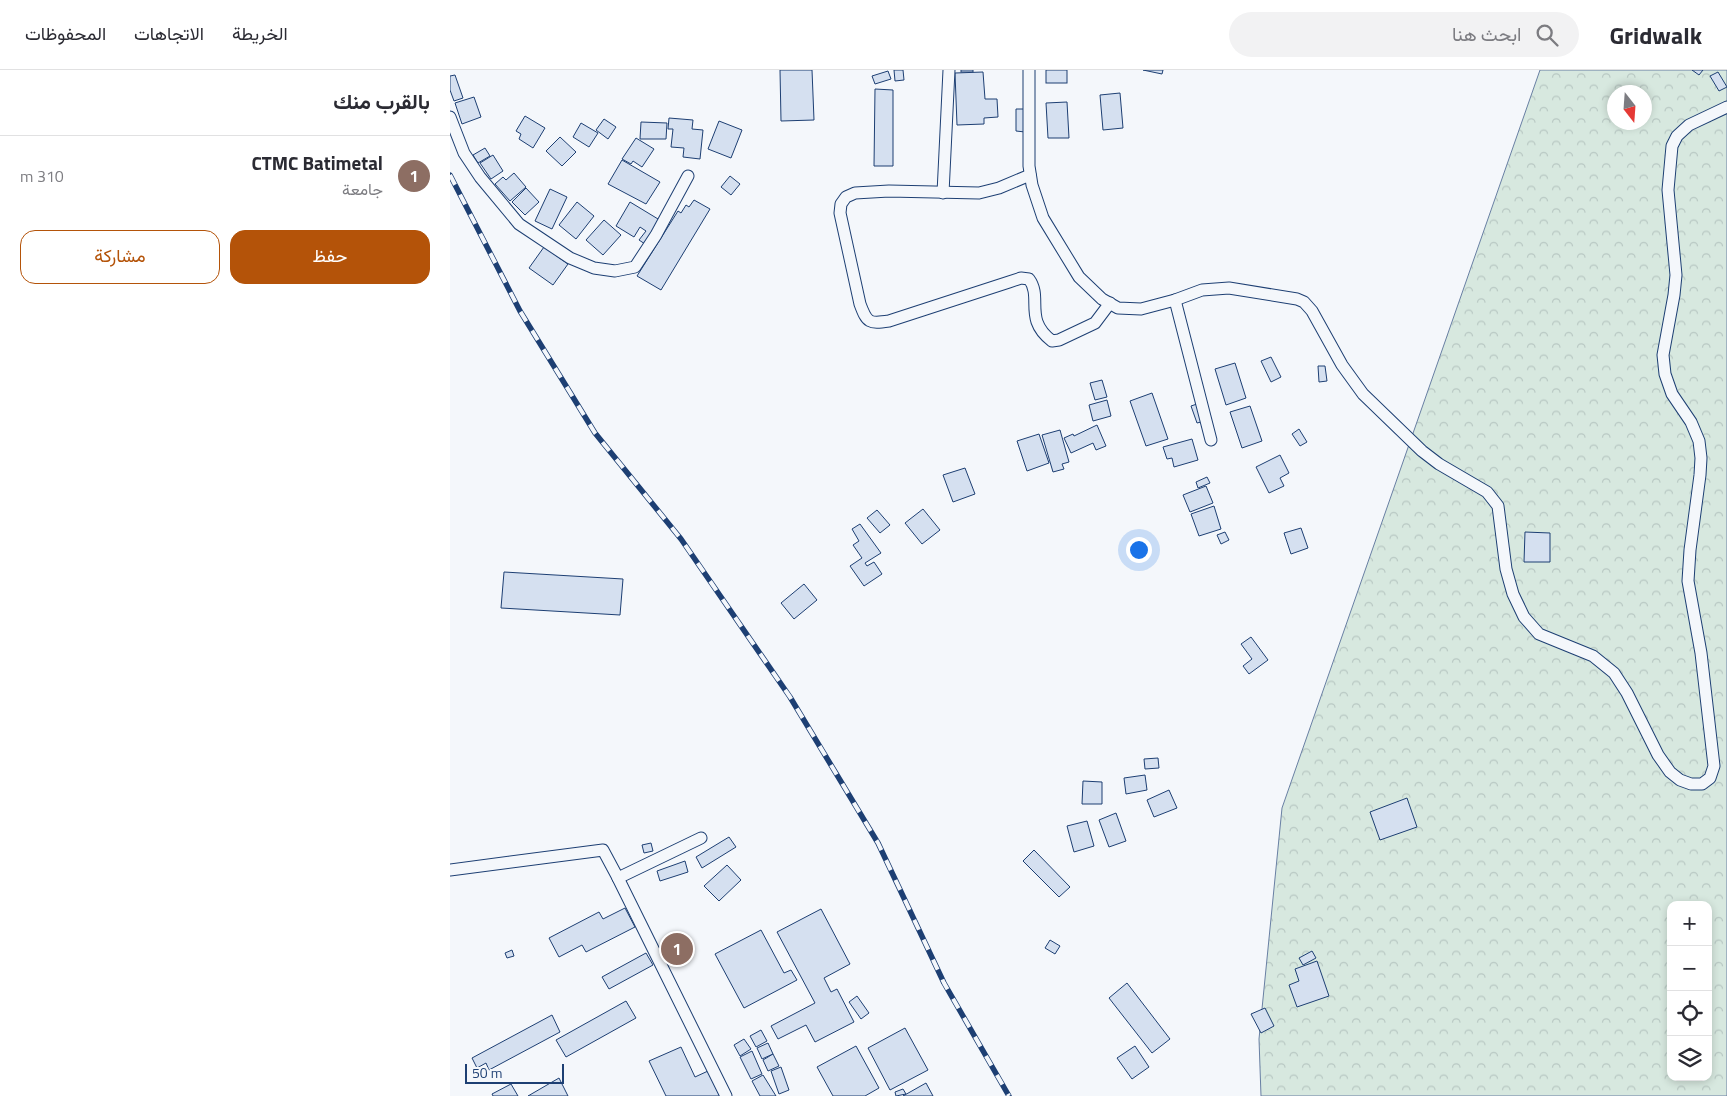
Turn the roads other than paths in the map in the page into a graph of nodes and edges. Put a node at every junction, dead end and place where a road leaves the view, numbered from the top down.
1 (949, 70) edge
2 (1029, 70) edge
3 (1727, 107) edge
4 (450, 117) edge
5 (1030, 175) junction
6 (688, 176) dead end
7 (943, 193) junction
8 (1174, 300) junction
9 (1110, 303) junction
10 (1211, 440) dead end
11 (701, 838) dead end
12 (450, 870) edge
13 (618, 878) junction
14 (726, 1096) edge

1 - 7 street
2 - 5 street
3 - 8 street
4 - 6 street
5 - 7 street
5 - 9 street
7 - 9 street
8 - 9 street
8 - 10 street
11 - 13 street
12 - 13 street
13 - 14 street

